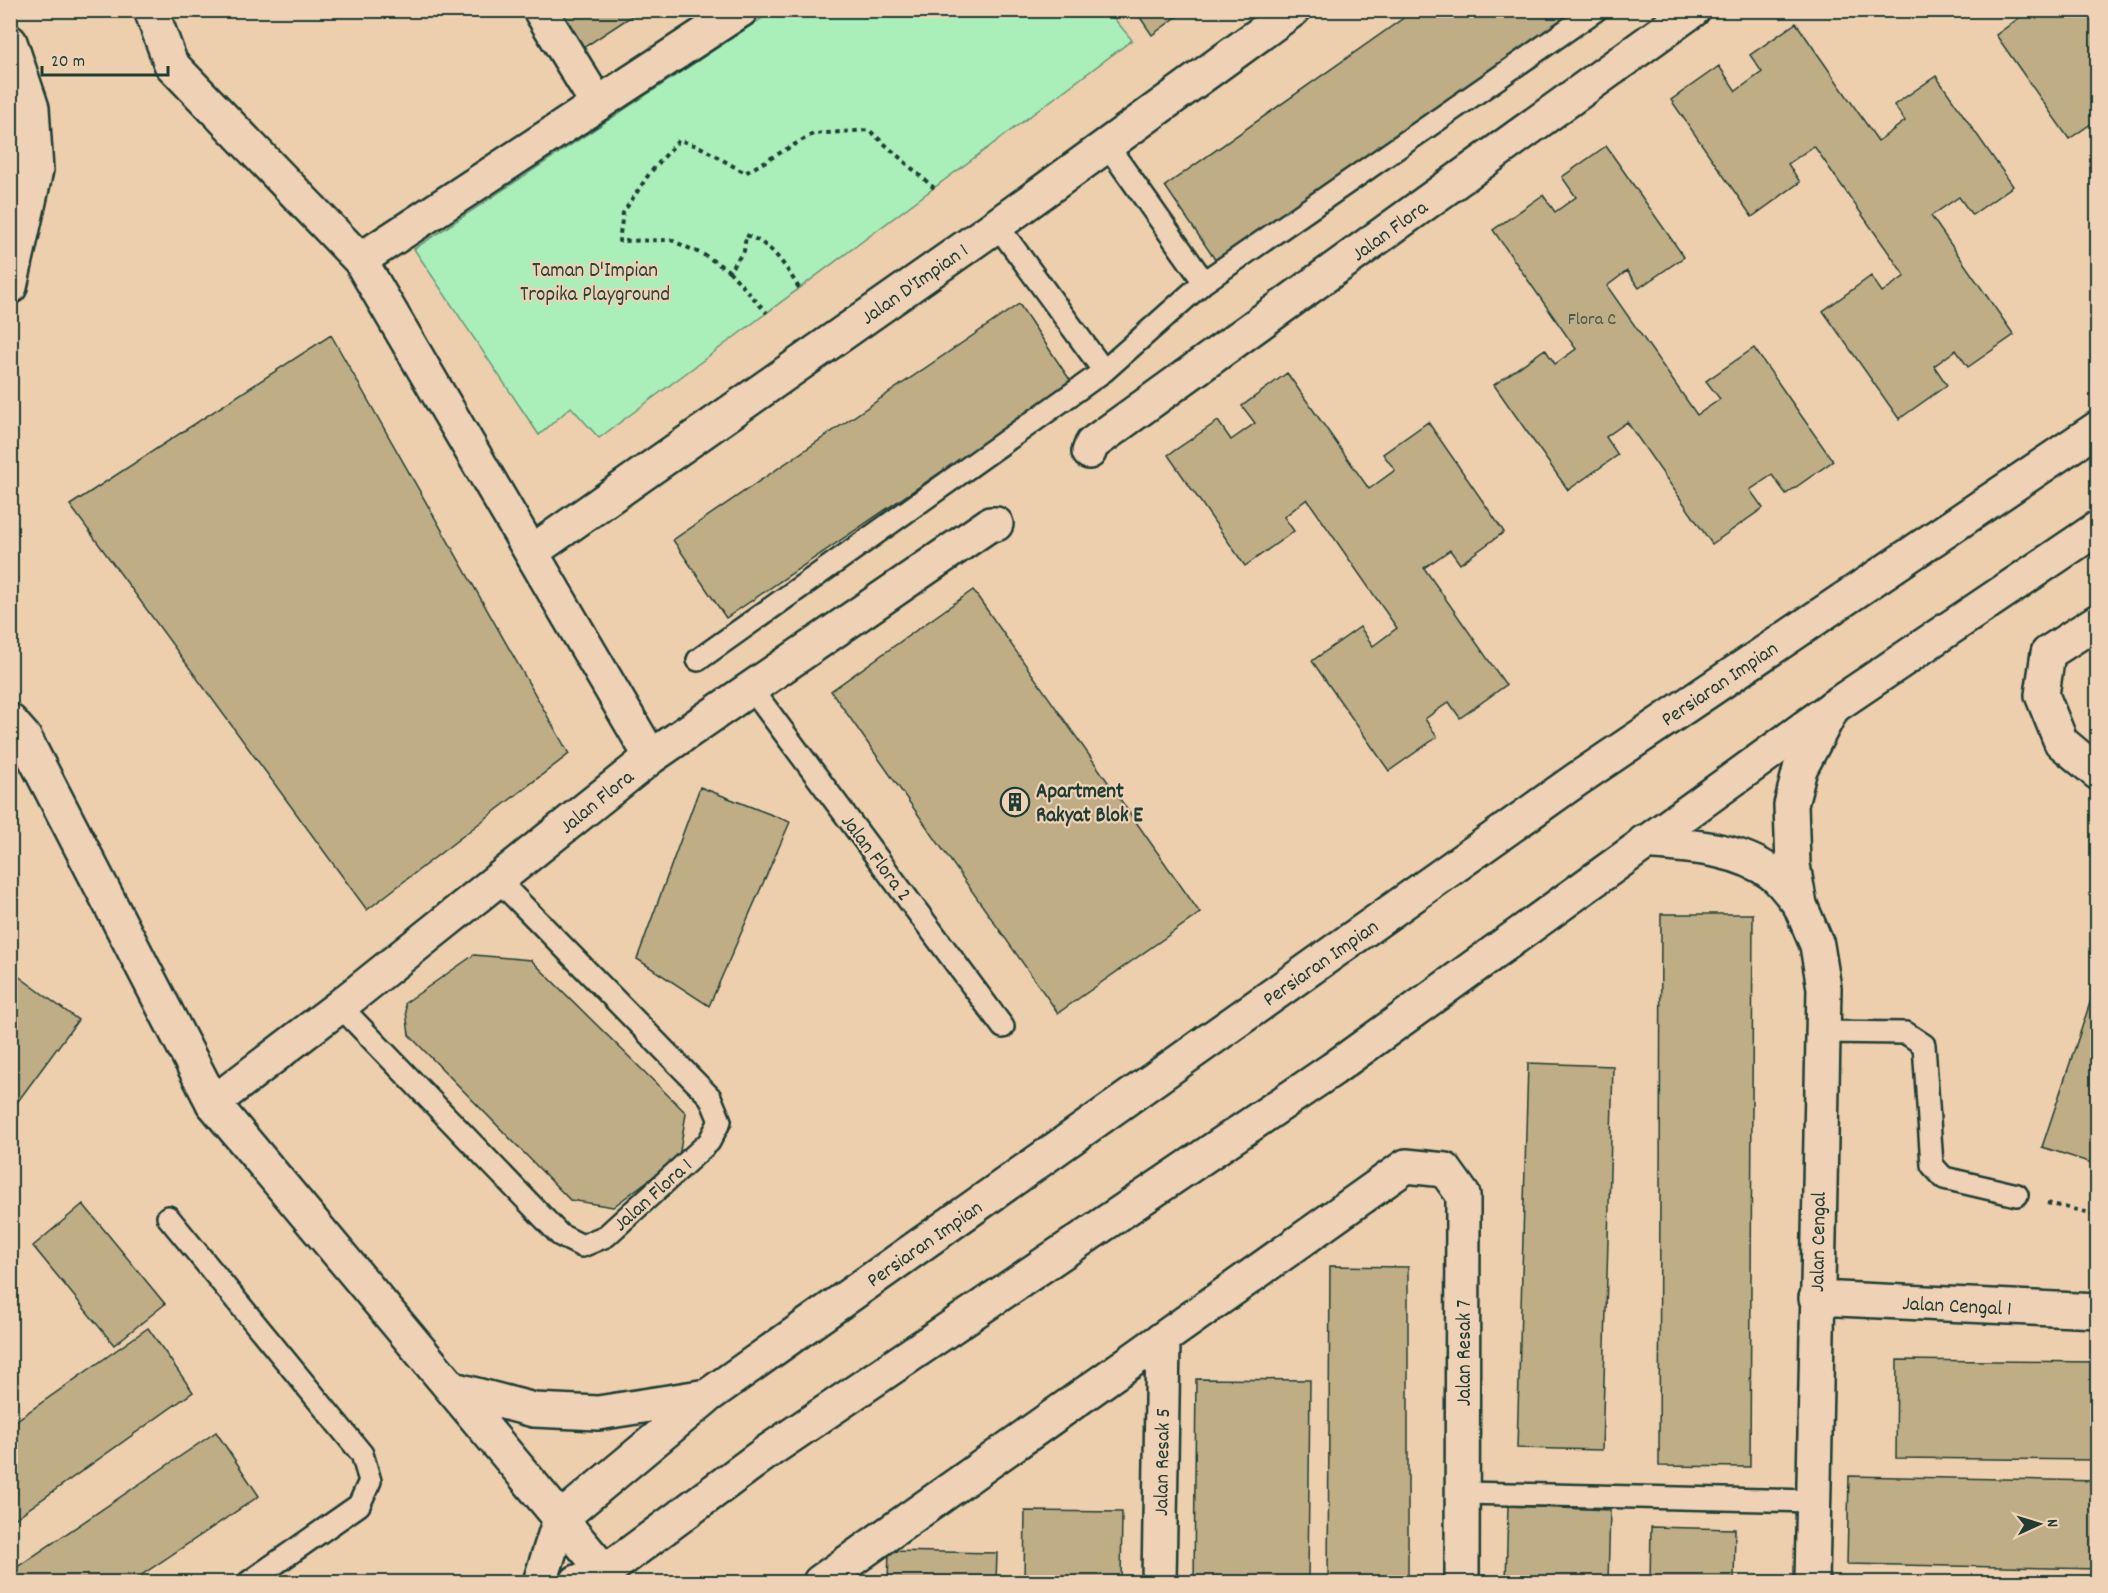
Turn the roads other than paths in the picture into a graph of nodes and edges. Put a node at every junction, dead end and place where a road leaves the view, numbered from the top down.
1 (151, 10) edge
2 (540, 10) edge
3 (741, 10) edge
4 (1293, 10) edge
5 (1596, 10) edge
6 (1693, 10) edge
7 (10, 42) edge
8 (597, 103) junction
9 (1107, 145) junction
10 (23, 163) edge
11 (997, 225) junction
12 (360, 260) junction
13 (1204, 282) junction
14 (10, 287) edge
15 (1104, 371) junction
16 (2097, 428) edge
17 (1089, 452) dead end
18 (996, 524) dead end
19 (2097, 528) edge
20 (532, 551) junction
21 (2097, 621) edge
22 (698, 660) dead end
23 (751, 688) junction
24 (1833, 707) junction
25 (10, 720) edge
26 (651, 757) junction
27 (2097, 773) edge
28 (1644, 842) junction
29 (498, 880) junction
30 (1800, 905) junction
31 (340, 1006) junction
32 (1002, 1027) dead end
33 (1822, 1032) junction
34 (213, 1103) junction
35 (2017, 1195) road end
36 (168, 1217) dead end
37 (1816, 1298) junction
38 (2097, 1311) edge
39 (1163, 1341) junction
40 (453, 1389) junction
41 (709, 1395) junction
42 (1463, 1493) junction
43 (1813, 1501) junction
44 (561, 1519) junction
45 (850, 1573) edge
46 (591, 1577) edge
47 (249, 1582) edge
48 (540, 1582) edge
49 (820, 1582) edge
50 (1159, 1582) edge
51 (1462, 1582) edge
52 (1812, 1582) edge

1 - 12 street
2 - 8 street
3 - 8 street
4 - 9 street, Jalan D'Impian 1
5 - 13 lane
6 - 17 street, Jalan Flora
7 - 10 street
8 - 12 street
9 - 11 street, Jalan D'Impian 1
9 - 13 lane
10 - 14 street
11 - 15 lane
11 - 20 street, Jalan D'Impian 1
12 - 20 street
13 - 15 lane
15 - 22 lane
16 - 41 street, Persiaran Impian
18 - 23 street, Jalan Flora
19 - 24 street
20 - 26 street
21 - 27 street
23 - 26 street, Jalan Flora
23 - 32 lane, Jalan Flora 2
24 - 28 street
24 - 30 street, Jalan Cengal
25 - 34 street
26 - 29 street, Jalan Flora
28 - 30 street, Jalan Cengal
28 - 46 street
29 - 31 street, Jalan Flora
29 - 31 lane, Jalan Flora 1
30 - 33 street, Jalan Cengal
31 - 34 street, Jalan Flora
33 - 35 lane
33 - 37 street, Jalan Cengal
34 - 40 street
36 - 47 lane
37 - 38 street, Jalan Cengal 1
37 - 43 street, Jalan Cengal
39 - 42 street, Jalan Resak 7
39 - 45 street
39 - 50 street, Jalan Resak 5
40 - 41 street
40 - 44 street
41 - 44 street, Persiaran Impian
42 - 43 lane
42 - 51 street, Jalan Resak 7
43 - 52 street, Jalan Cengal
44 - 46 street
44 - 48 street
45 - 49 street

